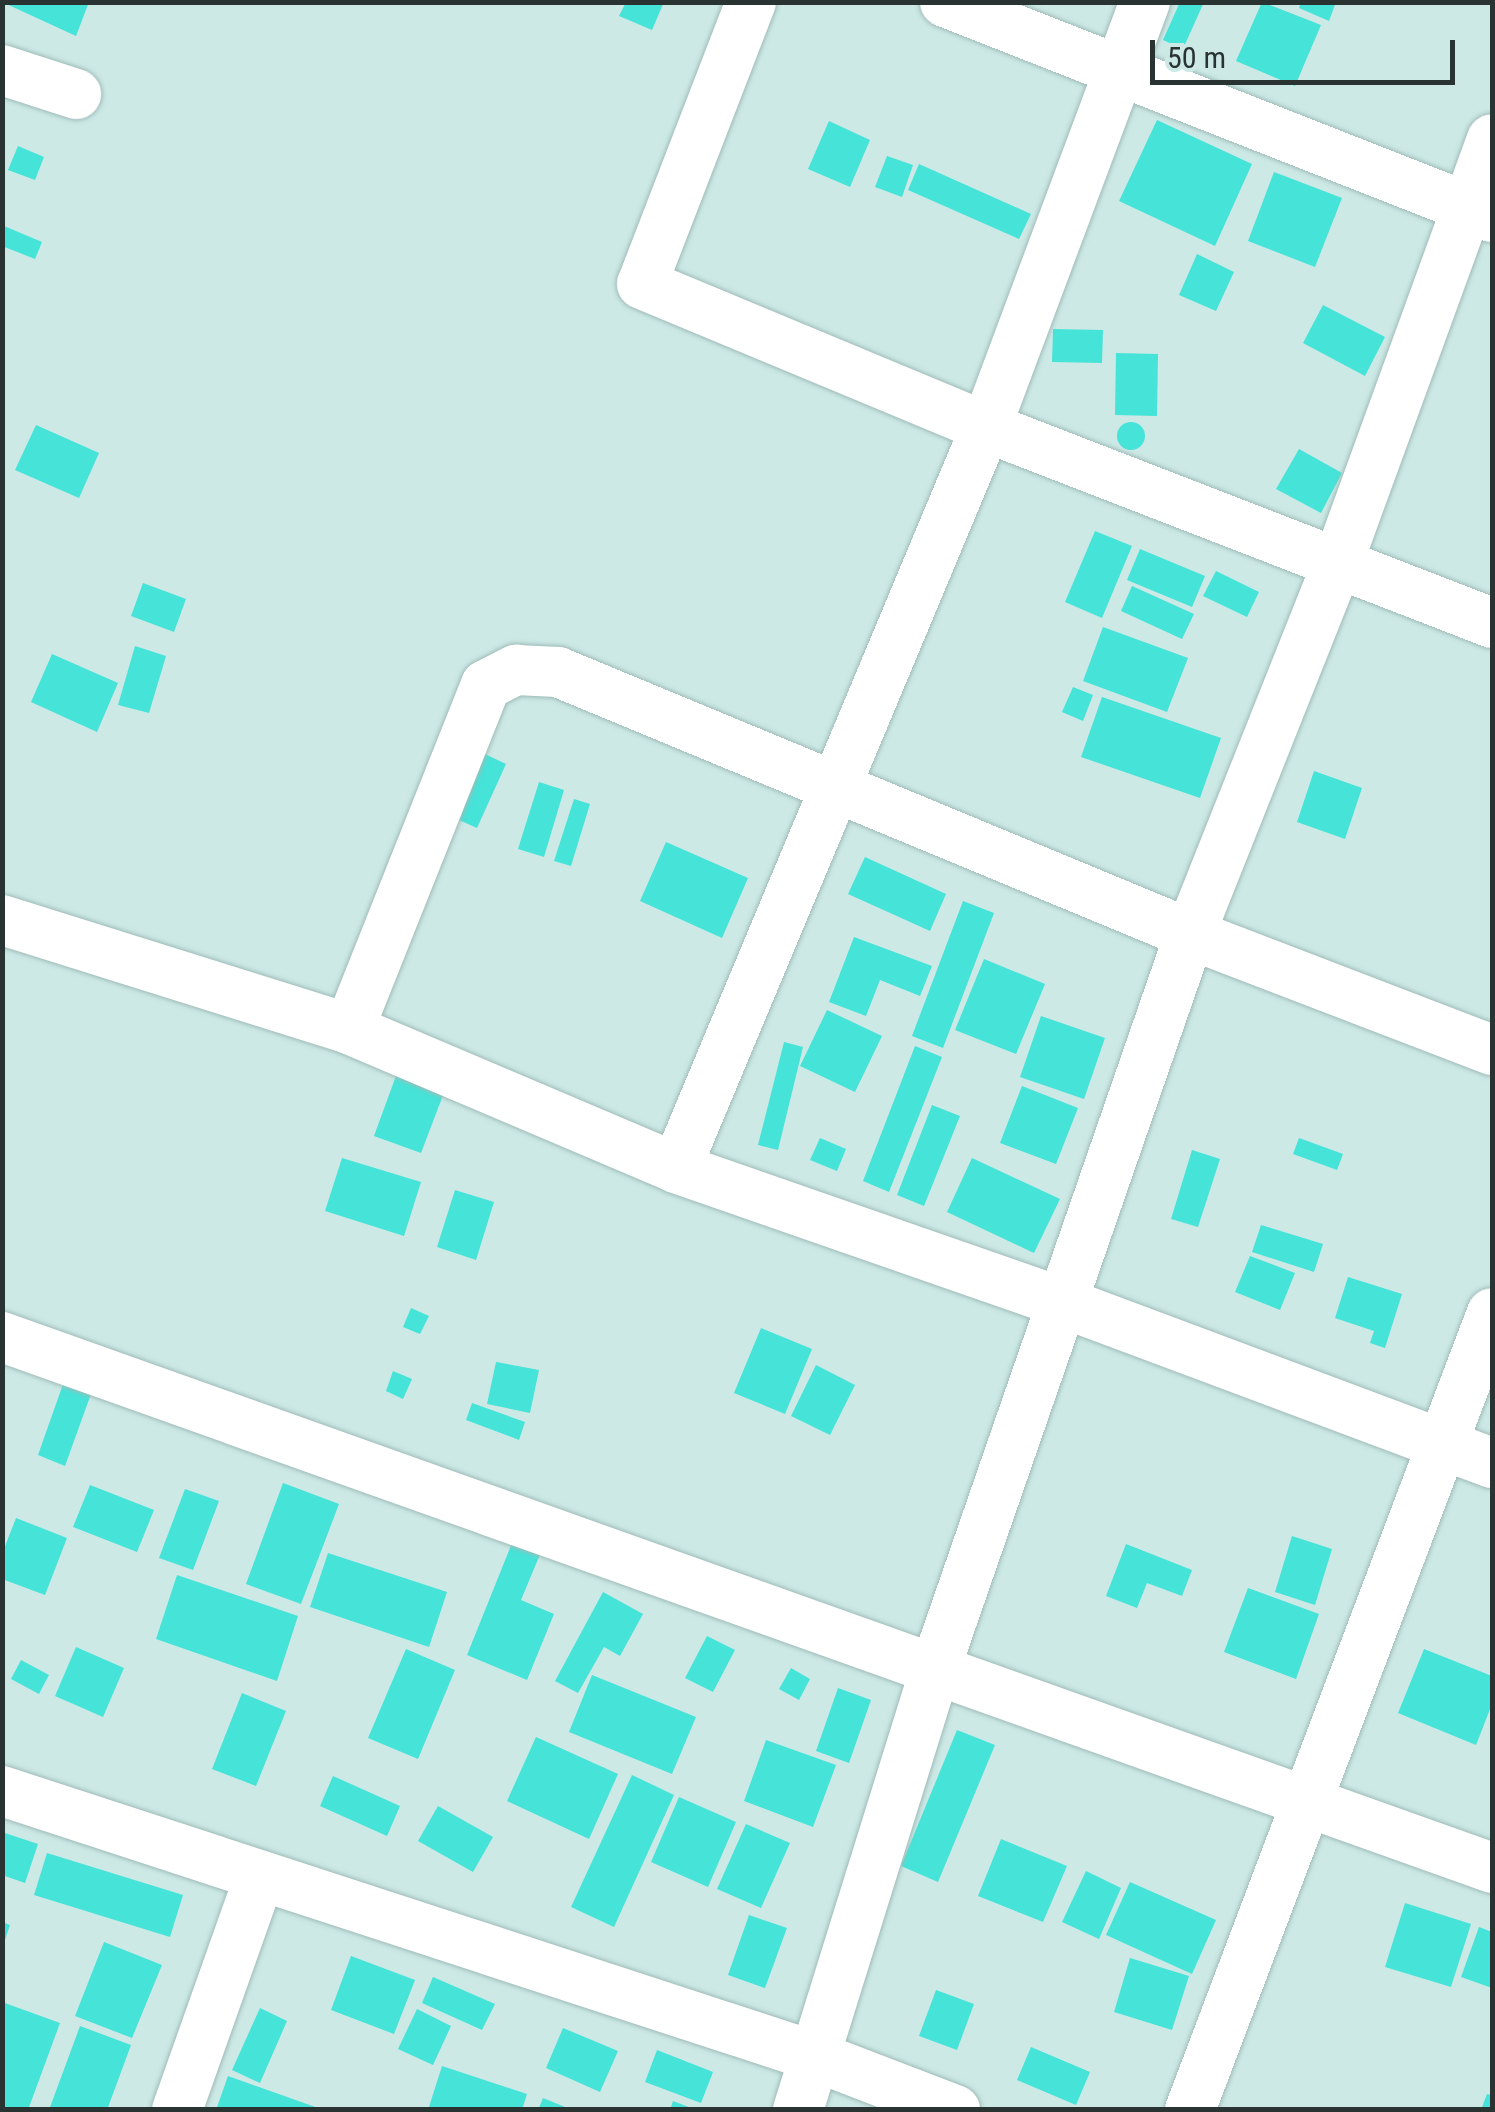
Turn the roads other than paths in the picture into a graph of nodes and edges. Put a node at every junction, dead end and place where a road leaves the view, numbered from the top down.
1 (751, 2) edge
2 (945, 2) edge
3 (1144, 2) edge
4 (1125, 68) junction
5 (2, 70) edge
6 (76, 94) dead end
7 (1492, 139) edge
8 (1480, 213) edge
9 (986, 427) junction
10 (1337, 566) junction
11 (1492, 623) edge
12 (837, 789) junction
13 (2, 920) edge
14 (1190, 934) junction
15 (348, 1030) junction
16 (1492, 1050) edge
17 (676, 1168) junction
18 (1064, 1303) junction
19 (1492, 1313) edge
20 (2, 1337) edge
21 (1443, 1447) junction
22 (1492, 1463) edge
23 (935, 1669) junction
24 (2, 1792) edge
25 (1305, 1801) junction
26 (1492, 1868) edge
27 (259, 1879) junction
28 (817, 2057) junction
29 (177, 2110) edge
30 (798, 2110) edge
31 (955, 2110) edge
32 (1190, 2110) edge

1 - 9 street
2 - 4 street
3 - 4 street
4 - 8 street
4 - 9 street
5 - 6 street
7 - 8 street
8 - 10 street
9 - 10 street
9 - 12 street
10 - 11 street
10 - 14 street
12 - 14 street
12 - 15 street
12 - 17 street
13 - 15 street
14 - 16 street
14 - 18 street
15 - 17 street
17 - 18 street
18 - 21 street
18 - 23 street
19 - 21 street
20 - 23 street
21 - 22 street
21 - 25 street
23 - 25 street
23 - 28 street
24 - 27 street
25 - 26 street
25 - 32 street
27 - 28 street
27 - 29 street
28 - 30 street
28 - 31 street

